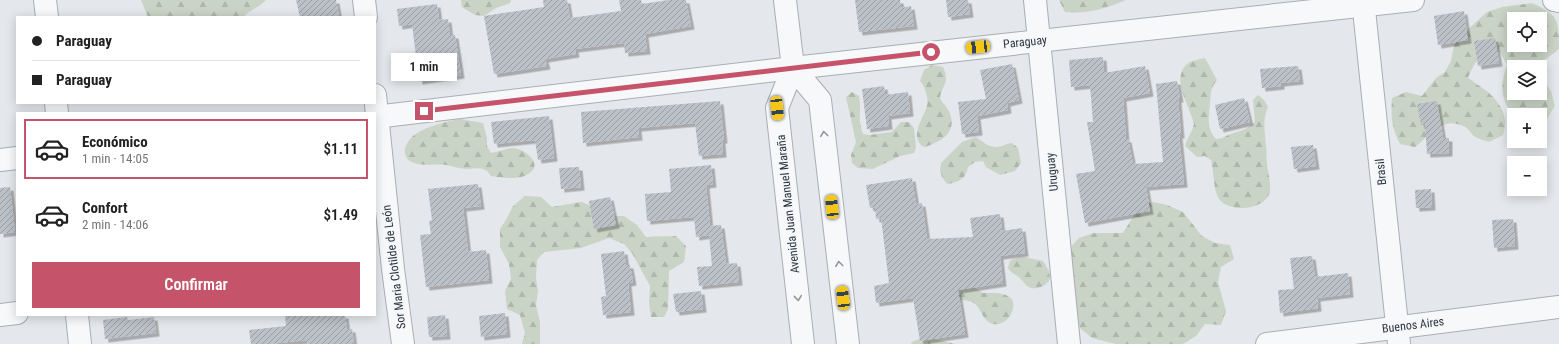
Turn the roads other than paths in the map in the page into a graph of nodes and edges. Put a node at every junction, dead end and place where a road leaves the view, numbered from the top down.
1 (45, 0) edge
2 (364, 0) edge
3 (785, 0) edge
4 (1035, 0) edge
5 (1413, 0) edge
6 (1554, 0) edge
7 (1559, 1) edge
8 (1363, 2) edge
9 (47, 16) edge
10 (366, 16) edge
11 (1039, 40) junction
12 (793, 68) junction
13 (376, 117) edge
14 (16, 158) edge
15 (0, 160) edge
16 (384, 270) edge
17 (1559, 307) edge
18 (16, 313) edge
19 (0, 315) edge
20 (76, 316) edge
21 (1397, 336) edge
22 (80, 344) edge
23 (402, 344) edge
24 (803, 344) edge
25 (848, 344) edge
26 (1069, 344) edge
27 (1267, 344) edge

1 - 9 street
2 - 10 street
3 - 12 street, Avenida Juan Manuel Maraña
4 - 11 street, Uruguay
5 - 8 street, Paraguay
6 - 7 street
8 - 11 street, Paraguay
8 - 21 street, Brasil
11 - 12 street, Paraguay
11 - 26 street, Uruguay
12 - 13 street, Paraguay
12 -> 24 street, Avenida Juan Manuel Maraña
25 -> 12 street
13 - 16 street, Sor Maria Clotilde de León
14 - 15 street
16 - 23 street, Sor Maria Clotilde de León
17 - 21 street, Buenos Aires
18 - 19 street
20 - 22 street
21 - 27 street, Buenos Aires

